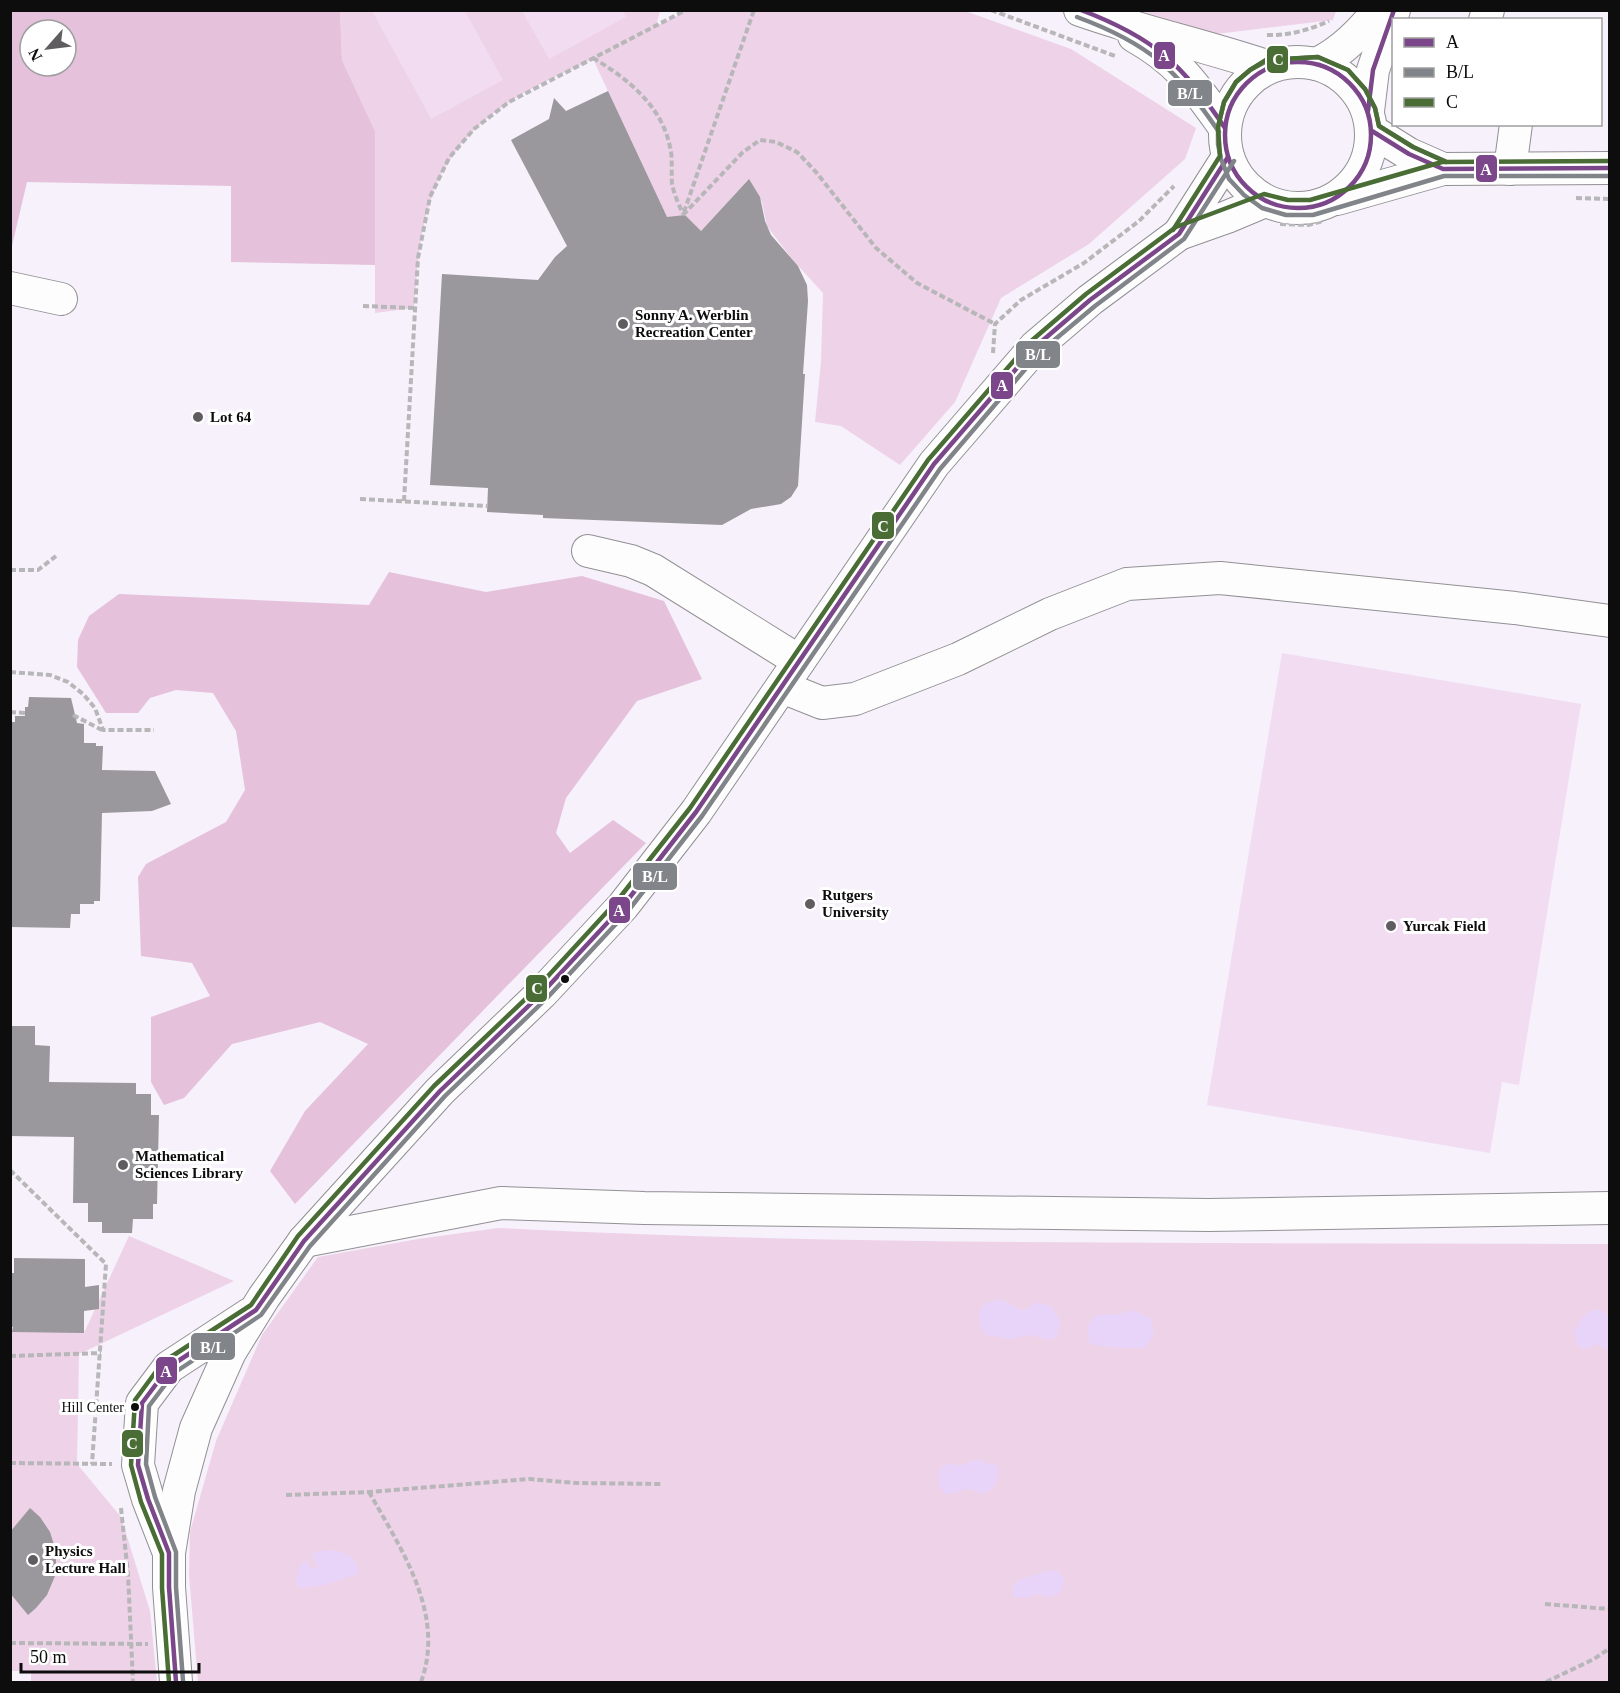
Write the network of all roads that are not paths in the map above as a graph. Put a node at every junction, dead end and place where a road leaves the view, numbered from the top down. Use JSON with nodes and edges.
{"nodes":[{"id":1,"x":1379,"y":10,"type":"edge"},
{"id":2,"x":1394,"y":10,"type":"edge"},
{"id":3,"x":1092,"y":15,"type":"edge"},
{"id":4,"x":1317,"y":64,"type":"junction"},
{"id":5,"x":1269,"y":67,"type":"junction"},
{"id":6,"x":1370,"y":121,"type":"junction"},
{"id":7,"x":1516,"y":126,"type":"edge"},
{"id":8,"x":1226,"y":142,"type":"junction"},
{"id":9,"x":1610,"y":168,"type":"edge"},
{"id":10,"x":1443,"y":169,"type":"junction"},
{"id":11,"x":1510,"y":169,"type":"junction"},
{"id":12,"x":1331,"y":210,"type":"junction"},
{"id":13,"x":1272,"y":212,"type":"junction"},
{"id":14,"x":1179,"y":234,"type":"junction"},
{"id":15,"x":10,"y":288,"type":"edge"},
{"id":16,"x":61,"y":299,"type":"dead end"},
{"id":17,"x":588,"y":552,"type":"dead end"},
{"id":18,"x":1610,"y":621,"type":"edge"},
{"id":19,"x":799,"y":661,"type":"junction"},
{"id":20,"x":782,"y":687,"type":"junction"},
{"id":21,"x":1610,"y":1208,"type":"edge"},
{"id":22,"x":304,"y":1241,"type":"junction"},
{"id":23,"x":256,"y":1310,"type":"junction"},
{"id":24,"x":169,"y":1553,"type":"junction"},
{"id":25,"x":176,"y":1683,"type":"edge"}],
"edges":[{"from":1,"to":4,"type":"street"},
{"from":2,"to":6,"type":"street"},
{"from":3,"to":5,"type":"street"},
{"from":3,"to":8,"type":"street"},
{"from":4,"to":5,"type":"street"},
{"from":4,"to":6,"type":"street"},
{"from":5,"to":8,"type":"street"},
{"from":6,"to":10,"type":"street"},
{"from":6,"to":12,"type":"street"},
{"from":7,"to":11,"type":"street"},
{"from":8,"to":13,"type":"street"},
{"from":8,"to":14,"type":"street"},
{"from":9,"to":11,"type":"street"},
{"from":10,"to":11,"type":"street"},
{"from":10,"to":12,"type":"street"},
{"from":12,"to":13,"type":"street"},
{"from":13,"to":14,"type":"street"},
{"from":14,"to":19,"type":"street"},
{"from":15,"to":16,"type":"street"},
{"from":17,"to":19,"type":"street"},
{"from":18,"to":20,"type":"street"},
{"from":19,"to":20,"type":"street"},
{"from":20,"to":22,"type":"street"},
{"from":21,"to":22,"type":"street"},
{"from":22,"to":23,"type":"street"},
{"from":23,"to":24,"type":"street"},
{"from":23,"to":24,"type":"street"},
{"from":24,"to":25,"type":"street"}]}
